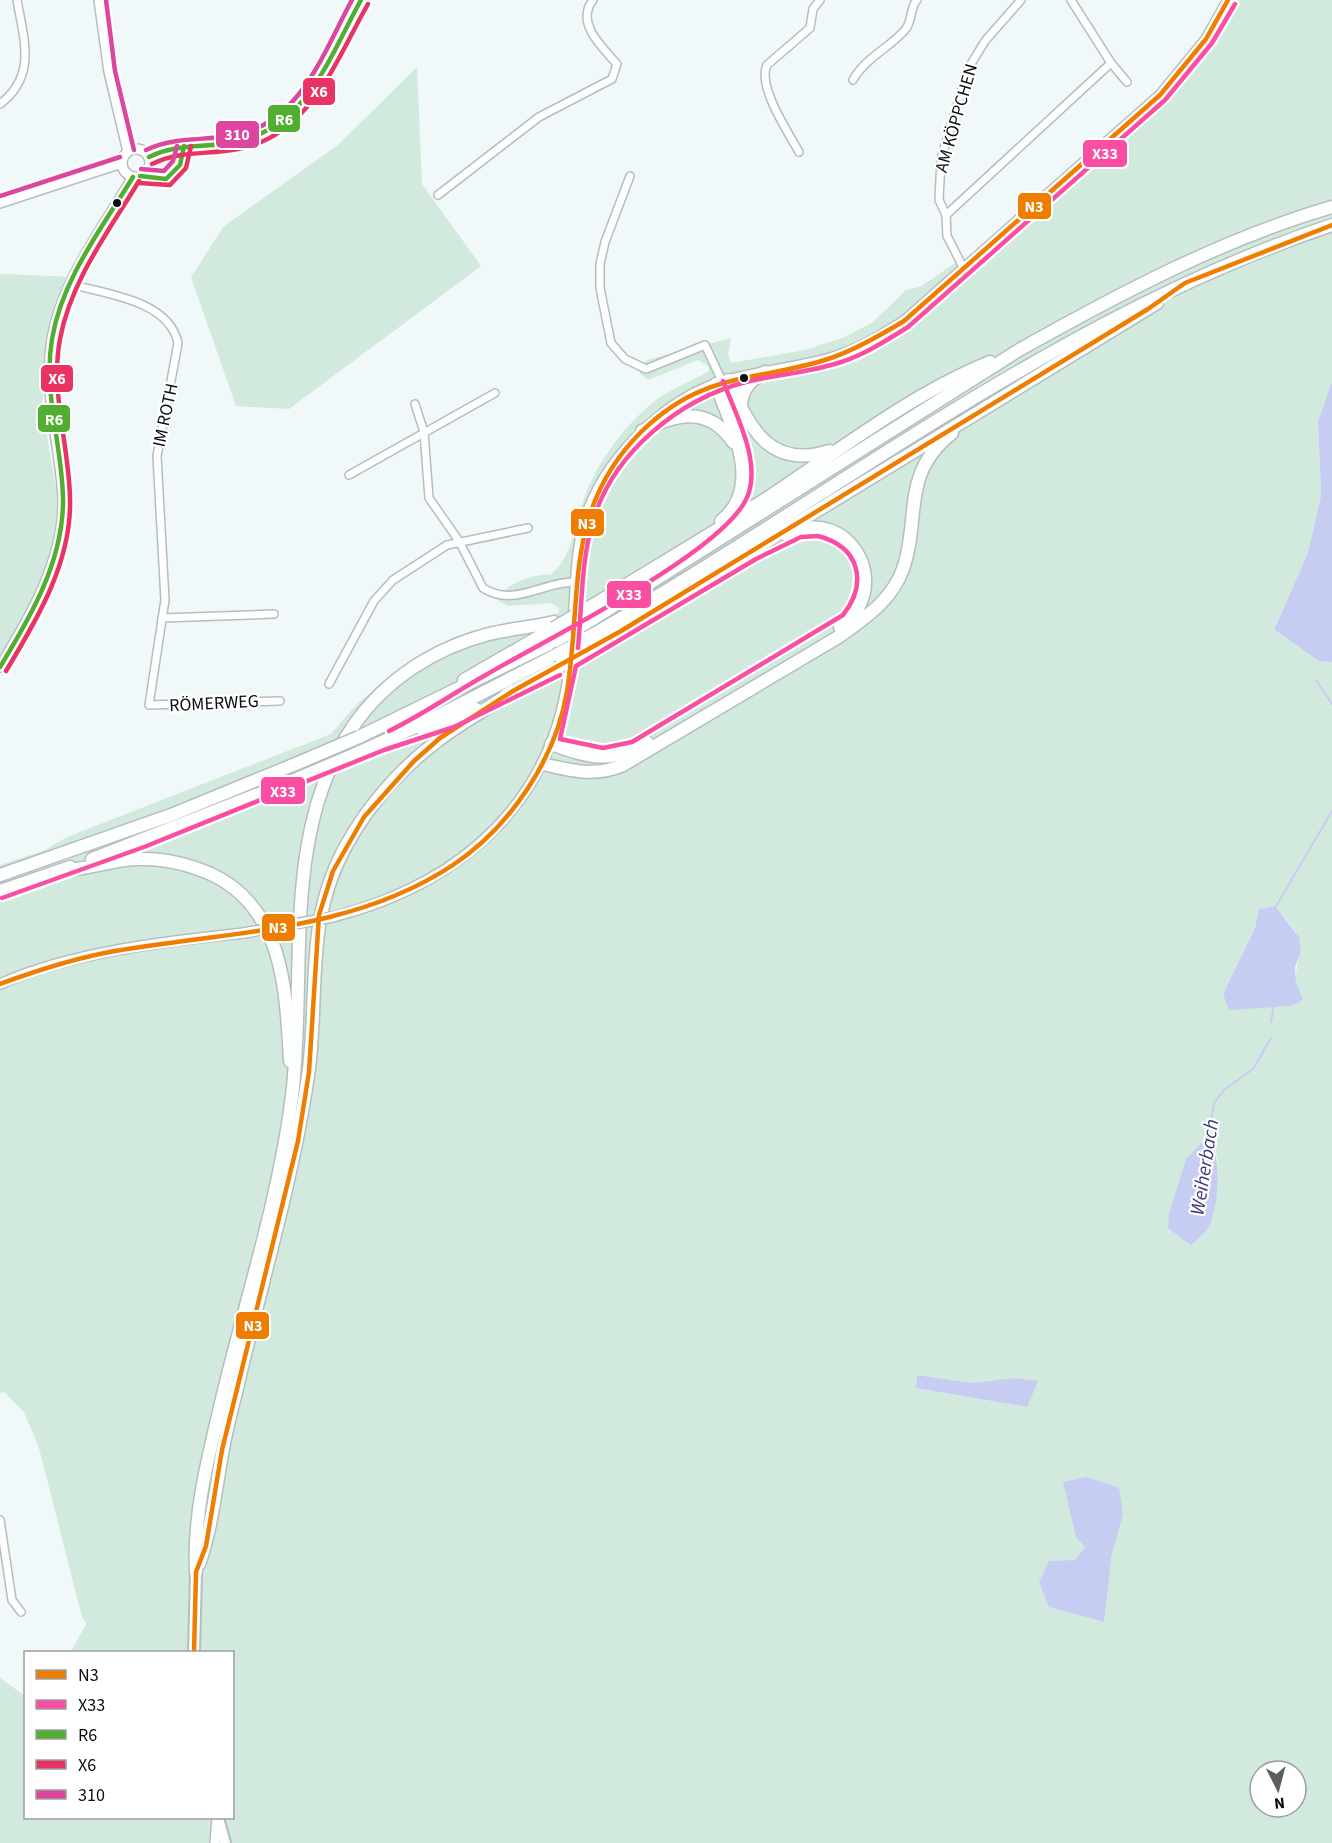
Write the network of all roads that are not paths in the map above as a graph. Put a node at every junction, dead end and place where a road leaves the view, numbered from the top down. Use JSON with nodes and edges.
{"nodes":[{"id":1,"x":17,"y":0,"type":"edge"},
{"id":2,"x":99,"y":0,"type":"edge"},
{"id":3,"x":361,"y":0,"type":"edge"},
{"id":4,"x":593,"y":0,"type":"edge"},
{"id":5,"x":820,"y":0,"type":"edge"},
{"id":6,"x":917,"y":0,"type":"edge"},
{"id":7,"x":1021,"y":0,"type":"edge"},
{"id":8,"x":1071,"y":0,"type":"edge"},
{"id":9,"x":1228,"y":0,"type":"edge"},
{"id":10,"x":1111,"y":63,"type":"junction"},
{"id":11,"x":853,"y":80,"type":"dead end"},
{"id":12,"x":1127,"y":82,"type":"dead end"},
{"id":13,"x":0,"y":104,"type":"edge"},
{"id":14,"x":127,"y":152,"type":"junction"},
{"id":15,"x":799,"y":152,"type":"dead end"},
{"id":16,"x":148,"y":157,"type":"junction"},
{"id":17,"x":122,"y":164,"type":"junction"},
{"id":18,"x":630,"y":176,"type":"dead end"},
{"id":19,"x":133,"y":177,"type":"junction"},
{"id":20,"x":438,"y":195,"type":"dead end"},
{"id":21,"x":0,"y":204,"type":"edge"},
{"id":22,"x":1332,"y":207,"type":"edge"},
{"id":23,"x":946,"y":215,"type":"junction"},
{"id":24,"x":1332,"y":225,"type":"edge"},
{"id":25,"x":963,"y":267,"type":"junction"},
{"id":26,"x":1185,"y":283,"type":"junction"},
{"id":27,"x":70,"y":284,"type":"junction"},
{"id":28,"x":1019,"y":350,"type":"junction"},
{"id":29,"x":765,"y":372,"type":"junction"},
{"id":30,"x":722,"y":382,"type":"junction"},
{"id":31,"x":495,"y":393,"type":"dead end"},
{"id":32,"x":415,"y":404,"type":"dead end"},
{"id":33,"x":741,"y":408,"type":"junction"},
{"id":34,"x":981,"y":409,"type":"junction"},
{"id":35,"x":642,"y":431,"type":"junction"},
{"id":36,"x":424,"y":432,"type":"junction"},
{"id":37,"x":843,"y":447,"type":"junction"},
{"id":38,"x":739,"y":452,"type":"junction"},
{"id":39,"x":349,"y":475,"type":"dead end"},
{"id":40,"x":528,"y":528,"type":"dead end"},
{"id":41,"x":459,"y":541,"type":"junction"},
{"id":42,"x":688,"y":546,"type":"junction"},
{"id":43,"x":756,"y":549,"type":"junction"},
{"id":44,"x":576,"y":582,"type":"junction"},
{"id":45,"x":274,"y":614,"type":"dead end"},
{"id":46,"x":162,"y":618,"type":"junction"},
{"id":47,"x":554,"y":630,"type":"junction"},
{"id":48,"x":556,"y":661,"type":"junction"},
{"id":49,"x":0,"y":667,"type":"edge"},
{"id":50,"x":329,"y":684,"type":"dead end"},
{"id":51,"x":513,"y":691,"type":"junction"},
{"id":52,"x":280,"y":701,"type":"dead end"},
{"id":53,"x":149,"y":705,"type":"joint"},
{"id":54,"x":551,"y":744,"type":"junction"},
{"id":55,"x":376,"y":745,"type":"junction"},
{"id":56,"x":543,"y":764,"type":"junction"},
{"id":57,"x":63,"y":870,"type":"junction"},
{"id":58,"x":0,"y":875,"type":"edge"},
{"id":59,"x":0,"y":891,"type":"edge"},
{"id":60,"x":0,"y":984,"type":"edge"},
{"id":61,"x":291,"y":1098,"type":"junction"},
{"id":62,"x":0,"y":1520,"type":"edge"},
{"id":63,"x":196,"y":1572,"type":"junction"},
{"id":64,"x":21,"y":1611,"type":"dead end"},
{"id":65,"x":194,"y":1651,"type":"edge"},
{"id":66,"x":217,"y":1819,"type":"edge"},
{"id":67,"x":217,"y":1819,"type":"edge"},
{"id":68,"x":214,"y":1843,"type":"edge"},
{"id":69,"x":225,"y":1843,"type":"edge"}],
"edges":[{"from":1,"to":13,"type":"street"},
{"from":2,"to":14,"type":"street"},
{"from":3,"to":16,"type":"street"},
{"from":4,"to":20,"type":"street"},
{"from":5,"to":15,"type":"street"},
{"from":6,"to":11,"type":"street"},
{"from":7,"to":23,"type":"street","name":"AM KÖPPCHEN"},
{"from":8,"to":10,"type":"street"},
{"from":9,"to":25,"type":"street"},
{"from":10,"to":12,"type":"street"},
{"from":10,"to":23,"type":"street","name":"AM KÖPPCHEN"},
{"from":14,"to":16,"type":"street"},
{"from":14,"to":17,"type":"street"},
{"from":16,"to":19,"type":"street"},
{"from":17,"to":19,"type":"street"},
{"from":17,"to":21,"type":"street"},
{"from":18,"to":30,"type":"street"},
{"from":19,"to":27,"type":"street"},
{"from":22,"to":28,"type":"highway"},
{"from":23,"to":25,"type":"street","name":"AM KÖPPCHEN"},
{"from":24,"to":26,"type":"highway"},
{"from":25,"to":29,"type":"street"},
{"from":26,"to":34,"type":"highway"},
{"from":26,"to":48,"type":"highway","bridge":true},
{"from":27,"to":46,"type":"street","name":"IM ROTH"},
{"from":27,"to":49,"type":"street"},
{"from":28,"to":37,"type":"highway"},
{"from":28,"to":47,"type":"highway","bridge":true},
{"from":29,"to":30,"type":"street"},
{"from":29,"to":33,"type":"highway"},
{"from":30,"to":33,"type":"highway"},
{"from":30,"to":35,"type":"street"},
{"from":30,"to":38,"type":"highway"},
{"from":31,"to":36,"type":"street"},
{"from":32,"to":36,"type":"street"},
{"from":33,"to":37,"type":"highway"},
{"from":34,"to":43,"type":"highway"},
{"from":34,"to":56,"type":"highway"},
{"from":35,"to":38,"type":"highway"},
{"from":35,"to":44,"type":"street"},
{"from":36,"to":39,"type":"street"},
{"from":36,"to":41,"type":"street"},
{"from":37,"to":42,"type":"highway"},
{"from":38,"to":42,"type":"highway"},
{"from":40,"to":41,"type":"street"},
{"from":41,"to":44,"type":"street"},
{"from":41,"to":50,"type":"street"},
{"from":42,"to":47,"type":"highway","bridge":true},
{"from":43,"to":48,"type":"highway","bridge":true},
{"from":43,"to":54,"type":"highway"},
{"from":44,"to":54,"type":"street"},
{"from":45,"to":46,"type":"street"},
{"from":46,"to":53,"type":"street","name":"IM ROTH"},
{"from":47,"to":58,"type":"highway","bridge":true},
{"from":47,"to":61,"type":"highway"},
{"from":48,"to":51,"type":"highway"},
{"from":48,"to":55,"type":"highway"},
{"from":51,"to":55,"type":"highway"},
{"from":51,"to":63,"type":"highway"},
{"from":52,"to":53,"type":"street","name":"RÖMERWEG"},
{"from":54,"to":56,"type":"street"},
{"from":55,"to":57,"type":"highway","bridge":true},
{"from":56,"to":60,"type":"street","bridge":true},
{"from":57,"to":59,"type":"highway"},
{"from":57,"to":61,"type":"highway"},
{"from":61,"to":63,"type":"highway"},
{"from":62,"to":64,"type":"street"},
{"from":63,"to":65,"type":"main road"},
{"from":66,"to":68,"type":"street"},
{"from":67,"to":69,"type":"main road"}]}
